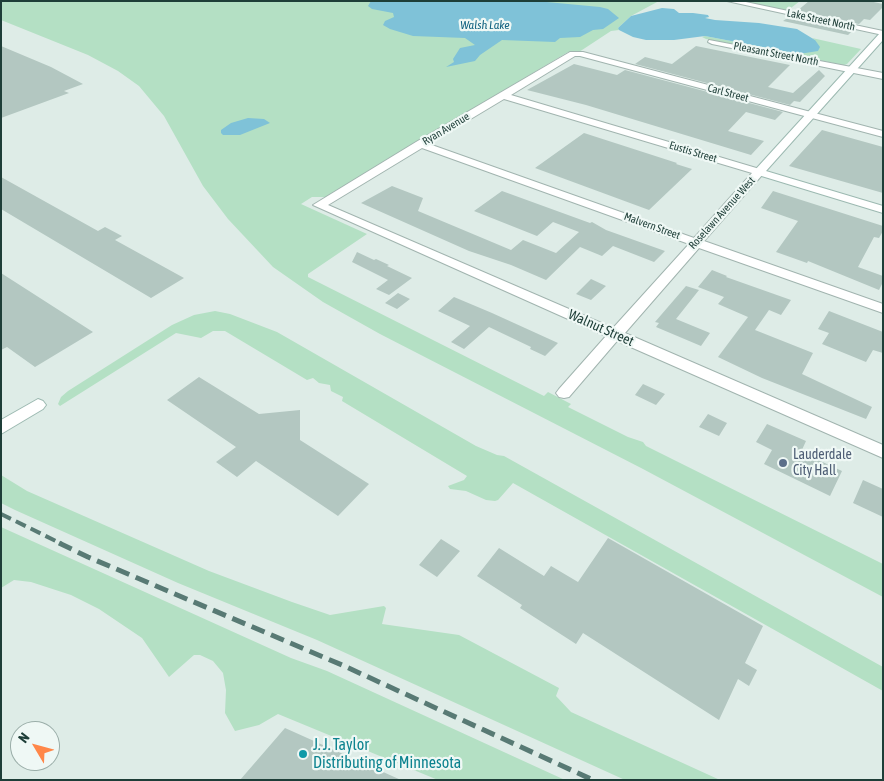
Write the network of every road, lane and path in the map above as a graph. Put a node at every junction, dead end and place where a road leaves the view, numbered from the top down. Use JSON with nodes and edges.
{"nodes":[{"id":1,"x":730,"y":1,"type":"edge"},
{"id":2,"x":883,"y":34,"type":"edge"},
{"id":3,"x":712,"y":42,"type":"dead end"},
{"id":4,"x":573,"y":54,"type":"joint"},
{"id":5,"x":852,"y":69,"type":"junction"},
{"id":6,"x":883,"y":76,"type":"edge"},
{"id":7,"x":502,"y":95,"type":"junction"},
{"id":8,"x":811,"y":115,"type":"junction"},
{"id":9,"x":883,"y":134,"type":"edge"},
{"id":10,"x":420,"y":144,"type":"junction"},
{"id":11,"x":759,"y":172,"type":"junction"},
{"id":12,"x":319,"y":205,"type":"joint"},
{"id":13,"x":883,"y":210,"type":"edge"},
{"id":14,"x":696,"y":242,"type":"junction"},
{"id":15,"x":883,"y":309,"type":"edge"},
{"id":16,"x":615,"y":334,"type":"junction"},
{"id":17,"x":564,"y":393,"type":"dead end"},
{"id":18,"x":31,"y":409,"type":"dead end"},
{"id":19,"x":1,"y":428,"type":"edge"},
{"id":20,"x":883,"y":452,"type":"edge"}],
"edges":[{"from":1,"to":2,"type":"street","name":"Lake Street North"},
{"from":2,"to":5,"type":"street","name":"Roselawn Avenue West"},
{"from":3,"to":5,"type":"street","name":"Pleasant Street North"},
{"from":4,"to":7,"type":"street","name":"Ryan Avenue"},
{"from":4,"to":8,"type":"street","name":"Carl Street"},
{"from":5,"to":6,"type":"street","name":"Pleasant Street North"},
{"from":5,"to":8,"type":"street","name":"Roselawn Avenue West"},
{"from":7,"to":10,"type":"street","name":"Ryan Avenue"},
{"from":7,"to":11,"type":"street","name":"Eustis Street"},
{"from":8,"to":9,"type":"street","name":"Carl Street"},
{"from":8,"to":11,"type":"street","name":"Roselawn Avenue West"},
{"from":10,"to":12,"type":"street","name":"Ryan Avenue"},
{"from":10,"to":14,"type":"street","name":"Malvern Street"},
{"from":11,"to":13,"type":"street","name":"Eustis Street"},
{"from":11,"to":14,"type":"street","name":"Roselawn Avenue West"},
{"from":12,"to":16,"type":"street","name":"Walnut Street"},
{"from":14,"to":15,"type":"street","name":"Malvern Street"},
{"from":14,"to":16,"type":"street","name":"Roselawn Avenue West"},
{"from":16,"to":17,"type":"street","name":"Roselawn Avenue West"},
{"from":16,"to":20,"type":"street","name":"Walnut Street"},
{"from":18,"to":19,"type":"street"}]}
